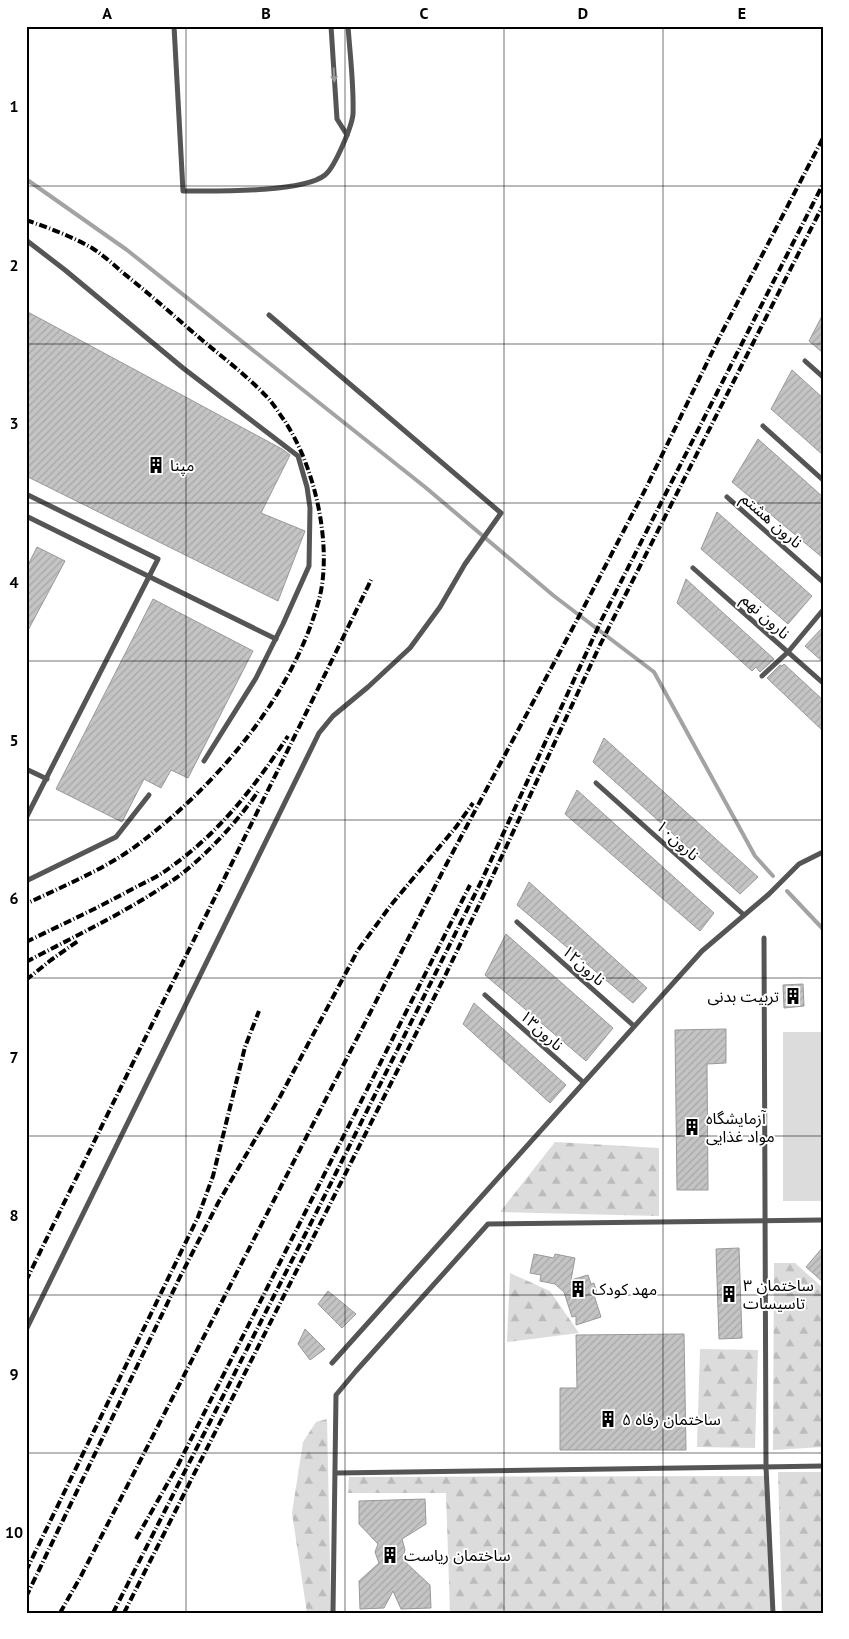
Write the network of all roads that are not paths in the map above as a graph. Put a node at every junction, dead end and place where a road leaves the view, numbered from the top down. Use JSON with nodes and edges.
{"nodes":[{"id":1,"x":174,"y":26,"type":"edge"},
{"id":2,"x":331,"y":26,"type":"edge"},
{"id":3,"x":348,"y":26,"type":"edge"},
{"id":4,"x":348,"y":134,"type":"junction"},
{"id":5,"x":26,"y":240,"type":"edge"},
{"id":6,"x":269,"y":315,"type":"dead end"},
{"id":7,"x":805,"y":360,"type":"dead end"},
{"id":8,"x":823,"y":377,"type":"edge"},
{"id":9,"x":763,"y":426,"type":"dead end"},
{"id":10,"x":823,"y":480,"type":"edge"},
{"id":11,"x":26,"y":494,"type":"edge"},
{"id":12,"x":727,"y":497,"type":"dead end"},
{"id":13,"x":26,"y":516,"type":"edge"},
{"id":14,"x":693,"y":568,"type":"dead end"},
{"id":15,"x":150,"y":576,"type":"junction"},
{"id":16,"x":823,"y":582,"type":"edge"},
{"id":17,"x":823,"y":610,"type":"edge"},
{"id":18,"x":276,"y":639,"type":"junction"},
{"id":19,"x":788,"y":652,"type":"junction"},
{"id":20,"x":762,"y":676,"type":"dead end"},
{"id":21,"x":823,"y":683,"type":"edge"},
{"id":22,"x":204,"y":761,"type":"dead end"},
{"id":23,"x":26,"y":769,"type":"edge"},
{"id":24,"x":46,"y":779,"type":"junction"},
{"id":25,"x":596,"y":783,"type":"dead end"},
{"id":26,"x":149,"y":796,"type":"dead end"},
{"id":27,"x":26,"y":818,"type":"edge"},
{"id":28,"x":823,"y":852,"type":"edge"},
{"id":29,"x":26,"y":880,"type":"edge"},
{"id":30,"x":744,"y":915,"type":"junction"},
{"id":31,"x":517,"y":922,"type":"dead end"},
{"id":32,"x":764,"y":938,"type":"dead end"},
{"id":33,"x":486,"y":995,"type":"dead end"},
{"id":34,"x":634,"y":1026,"type":"junction"},
{"id":35,"x":583,"y":1082,"type":"junction"},
{"id":36,"x":823,"y":1220,"type":"edge"},
{"id":37,"x":765,"y":1221,"type":"junction"},
{"id":38,"x":26,"y":1330,"type":"edge"},
{"id":39,"x":332,"y":1363,"type":"dead end"},
{"id":40,"x":823,"y":1466,"type":"edge"},
{"id":41,"x":766,"y":1467,"type":"junction"},
{"id":42,"x":336,"y":1473,"type":"junction"},
{"id":43,"x":333,"y":1613,"type":"edge"},
{"id":44,"x":773,"y":1613,"type":"edge"}],
"edges":[{"from":1,"to":4,"type":"lane"},
{"from":2,"to":4,"type":"lane","one_way":true},
{"from":3,"to":4,"type":"lane"},
{"from":5,"to":18,"type":"lane"},
{"from":6,"to":38,"type":"lane"},
{"from":7,"to":8,"type":"lane"},
{"from":9,"to":10,"type":"lane"},
{"from":11,"to":15,"type":"lane"},
{"from":12,"to":16,"type":"lane","name":"نارون هشتم"},
{"from":13,"to":15,"type":"lane"},
{"from":14,"to":19,"type":"lane","name":"نارون نهم"},
{"from":15,"to":18,"type":"lane"},
{"from":15,"to":24,"type":"lane"},
{"from":17,"to":19,"type":"lane"},
{"from":18,"to":22,"type":"lane"},
{"from":19,"to":20,"type":"lane"},
{"from":19,"to":21,"type":"lane","name":"نارون نهم"},
{"from":23,"to":24,"type":"lane"},
{"from":24,"to":27,"type":"lane"},
{"from":25,"to":30,"type":"lane","name":"نارون۱۰"},
{"from":26,"to":29,"type":"lane"},
{"from":28,"to":30,"type":"lane"},
{"from":30,"to":34,"type":"lane"},
{"from":31,"to":34,"type":"lane","name":"نارون۱۲"},
{"from":32,"to":37,"type":"lane"},
{"from":33,"to":35,"type":"lane","name":"نارون۱۳"},
{"from":34,"to":35,"type":"lane"},
{"from":35,"to":39,"type":"lane"},
{"from":36,"to":37,"type":"lane"},
{"from":37,"to":41,"type":"lane"},
{"from":37,"to":42,"type":"lane"},
{"from":40,"to":41,"type":"lane"},
{"from":41,"to":42,"type":"lane"},
{"from":41,"to":44,"type":"lane"},
{"from":42,"to":43,"type":"lane"}]}
